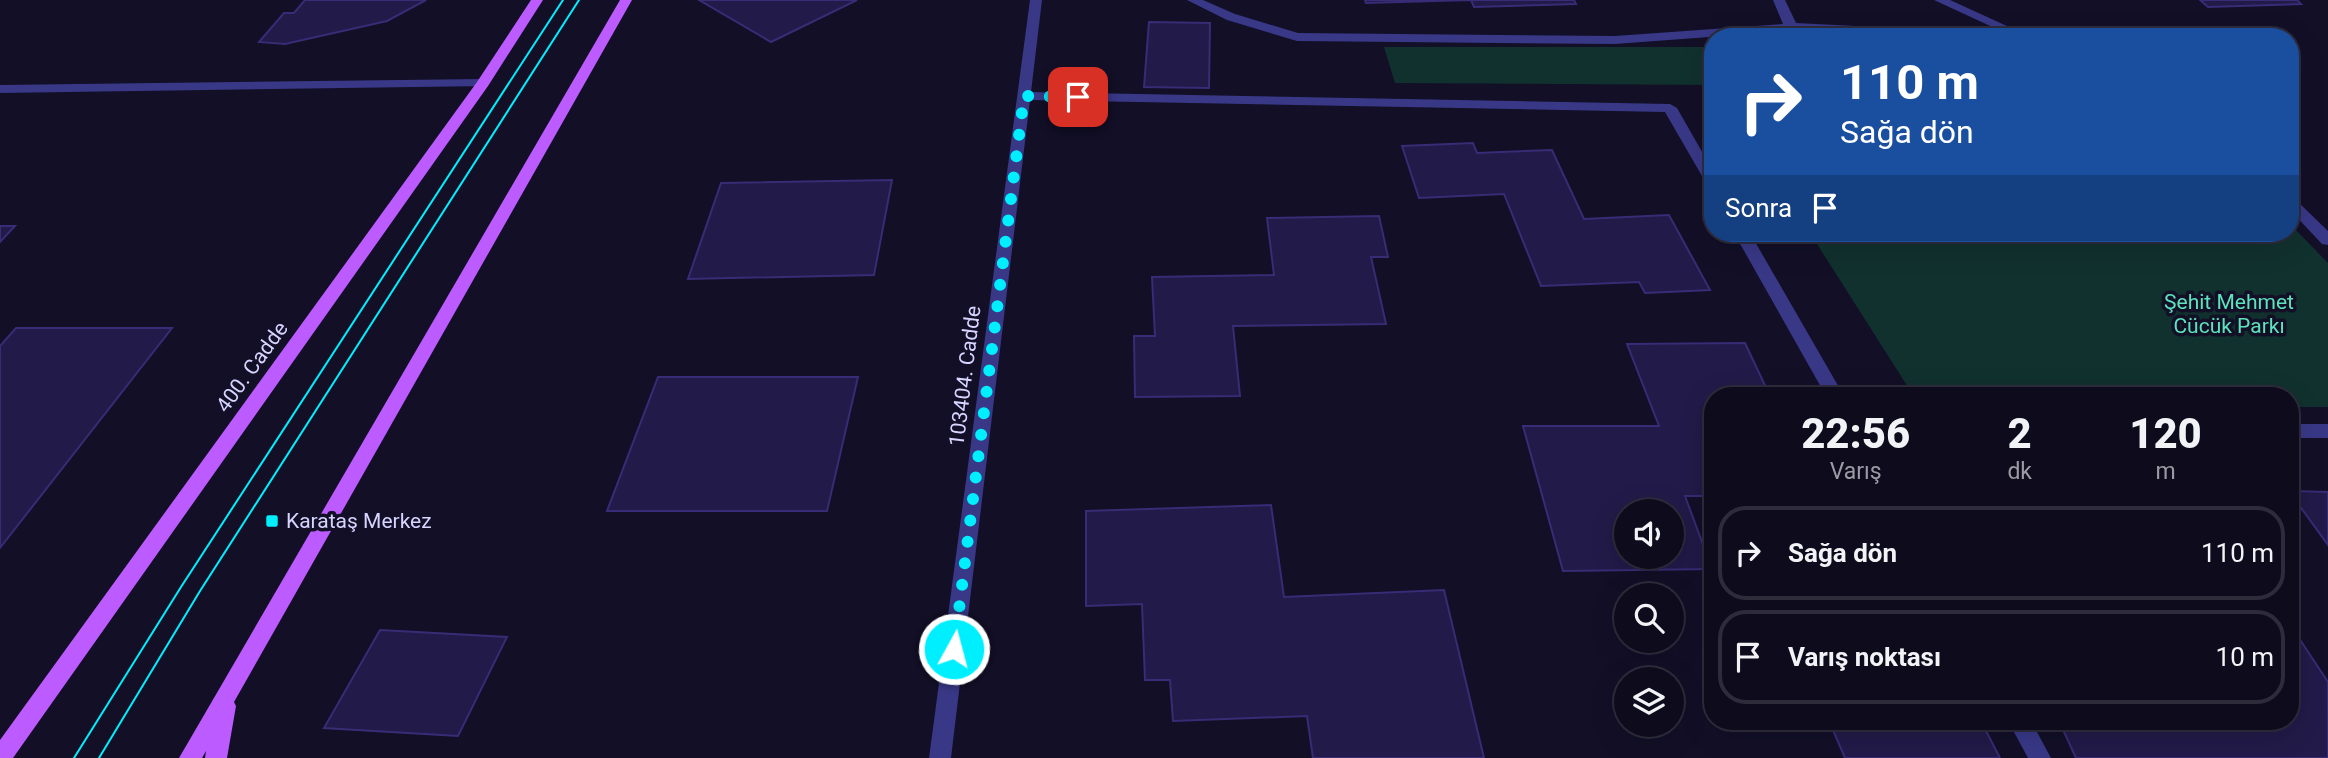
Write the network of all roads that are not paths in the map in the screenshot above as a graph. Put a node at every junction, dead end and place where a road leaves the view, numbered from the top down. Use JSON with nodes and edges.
{"nodes":[{"id":1,"x":537,"y":0,"type":"edge"},
{"id":2,"x":626,"y":0,"type":"edge"},
{"id":3,"x":1037,"y":0,"type":"edge"},
{"id":4,"x":1193,"y":0,"type":"edge"},
{"id":5,"x":1779,"y":0,"type":"edge"},
{"id":6,"x":1940,"y":0,"type":"edge"},
{"id":7,"x":1791,"y":27,"type":"junction"},
{"id":8,"x":1777,"y":28,"type":"edge"},
{"id":9,"x":1812,"y":28,"type":"edge"},
{"id":10,"x":2004,"y":28,"type":"edge"},
{"id":11,"x":1704,"y":33,"type":"edge"},
{"id":12,"x":482,"y":83,"type":"junction"},
{"id":13,"x":0,"y":89,"type":"edge"},
{"id":14,"x":1024,"y":96,"type":"junction"},
{"id":15,"x":1704,"y":167,"type":"edge"},
{"id":16,"x":2299,"y":211,"type":"edge"},
{"id":17,"x":2328,"y":240,"type":"edge"},
{"id":18,"x":1747,"y":242,"type":"edge"},
{"id":19,"x":1830,"y":387,"type":"edge"},
{"id":20,"x":2299,"y":431,"type":"edge"},
{"id":21,"x":2328,"y":431,"type":"edge"},
{"id":22,"x":228,"y":692,"type":"junction"},
{"id":23,"x":2024,"y":730,"type":"edge"},
{"id":24,"x":0,"y":758,"type":"edge"},
{"id":25,"x":190,"y":758,"type":"edge"},
{"id":26,"x":216,"y":758,"type":"edge"},
{"id":27,"x":940,"y":758,"type":"edge"},
{"id":28,"x":2039,"y":758,"type":"edge"}],
"edges":[{"from":1,"to":12,"type":"main road","name":"400. Cadde"},
{"from":2,"to":22,"type":"main road"},
{"from":3,"to":14,"type":"street","name":"103404. Cadde"},
{"from":4,"to":11,"type":"street"},
{"from":5,"to":7,"type":"street"},
{"from":6,"to":10,"type":"street"},
{"from":7,"to":8,"type":"street"},
{"from":7,"to":9,"type":"street"},
{"from":12,"to":13,"type":"street"},
{"from":12,"to":24,"type":"main road","name":"400. Cadde"},
{"from":14,"to":15,"type":"street"},
{"from":14,"to":27,"type":"street","name":"103404. Cadde"},
{"from":16,"to":17,"type":"street"},
{"from":18,"to":19,"type":"street"},
{"from":20,"to":21,"type":"street"},
{"from":22,"to":25,"type":"main road"},
{"from":22,"to":26,"type":"main road"},
{"from":23,"to":28,"type":"street"}]}
